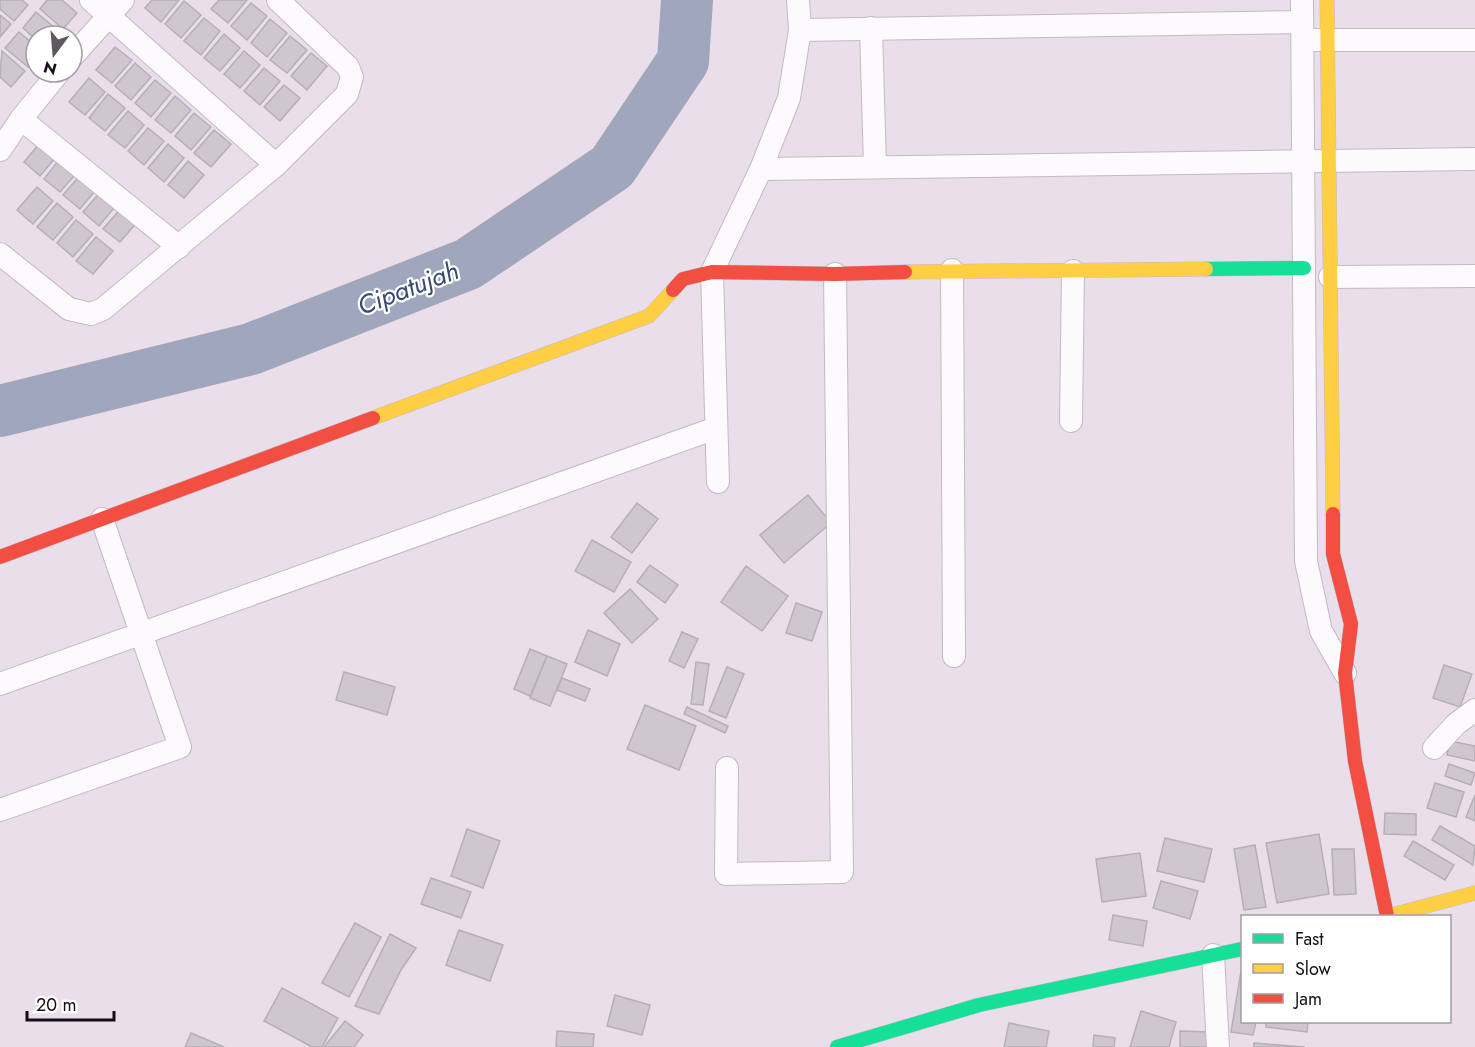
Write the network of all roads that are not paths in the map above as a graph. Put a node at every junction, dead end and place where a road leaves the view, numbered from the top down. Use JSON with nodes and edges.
{"nodes":[{"id":1,"x":91,"y":0,"type":"edge"},
{"id":2,"x":278,"y":0,"type":"edge"},
{"id":3,"x":798,"y":0,"type":"edge"},
{"id":4,"x":1327,"y":0,"type":"edge"},
{"id":5,"x":116,"y":8,"type":"edge"},
{"id":6,"x":1302,"y":21,"type":"edge"},
{"id":7,"x":871,"y":28,"type":"junction"},
{"id":8,"x":800,"y":30,"type":"junction"},
{"id":9,"x":1328,"y":40,"type":"junction"},
{"id":10,"x":1475,"y":40,"type":"edge"},
{"id":11,"x":84,"y":44,"type":"edge"},
{"id":12,"x":49,"y":84,"type":"edge"},
{"id":13,"x":21,"y":119,"type":"junction"},
{"id":14,"x":0,"y":150,"type":"edge"},
{"id":15,"x":1475,"y":159,"type":"edge"},
{"id":16,"x":1304,"y":161,"type":"junction"},
{"id":17,"x":1329,"y":161,"type":"junction"},
{"id":18,"x":276,"y":165,"type":"junction"},
{"id":19,"x":874,"y":167,"type":"junction"},
{"id":20,"x":761,"y":169,"type":"junction"},
{"id":21,"x":179,"y":248,"type":"junction"},
{"id":22,"x":0,"y":254,"type":"edge"},
{"id":23,"x":1304,"y":268,"type":"junction"},
{"id":24,"x":952,"y":270,"type":"junction"},
{"id":25,"x":1073,"y":271,"type":"junction"},
{"id":26,"x":712,"y":272,"type":"junction"},
{"id":27,"x":835,"y":274,"type":"junction"},
{"id":28,"x":1475,"y":276,"type":"edge"},
{"id":29,"x":1330,"y":277,"type":"junction"},
{"id":30,"x":1071,"y":421,"type":"dead end"},
{"id":31,"x":716,"y":428,"type":"junction"},
{"id":32,"x":718,"y":482,"type":"dead end"},
{"id":33,"x":102,"y":519,"type":"junction"},
{"id":34,"x":0,"y":557,"type":"edge"},
{"id":35,"x":141,"y":634,"type":"junction"},
{"id":36,"x":954,"y":656,"type":"dead end"},
{"id":37,"x":1345,"y":673,"type":"junction"},
{"id":38,"x":0,"y":684,"type":"edge"},
{"id":39,"x":1475,"y":710,"type":"edge"},
{"id":40,"x":1434,"y":748,"type":"dead end"},
{"id":41,"x":727,"y":768,"type":"dead end"},
{"id":42,"x":0,"y":810,"type":"edge"},
{"id":43,"x":1475,"y":893,"type":"edge"},
{"id":44,"x":1388,"y":915,"type":"edge"},
{"id":45,"x":1392,"y":915,"type":"edge"},
{"id":46,"x":1241,"y":948,"type":"edge"},
{"id":47,"x":1213,"y":955,"type":"junction"},
{"id":48,"x":837,"y":1047,"type":"edge"},
{"id":49,"x":1218,"y":1047,"type":"edge"}],
"edges":[{"from":1,"to":5,"type":"street"},
{"from":2,"to":18,"type":"street"},
{"from":3,"to":8,"type":"street"},
{"from":4,"to":9,"type":"street"},
{"from":5,"to":11,"type":"street"},
{"from":5,"to":18,"type":"street"},
{"from":6,"to":7,"type":"street"},
{"from":6,"to":9,"type":"street"},
{"from":6,"to":16,"type":"street"},
{"from":7,"to":8,"type":"street"},
{"from":7,"to":19,"type":"street"},
{"from":8,"to":20,"type":"street"},
{"from":9,"to":10,"type":"street"},
{"from":9,"to":17,"type":"street"},
{"from":12,"to":13,"type":"street"},
{"from":13,"to":14,"type":"street"},
{"from":13,"to":21,"type":"street"},
{"from":15,"to":17,"type":"street"},
{"from":16,"to":17,"type":"street"},
{"from":16,"to":19,"type":"street"},
{"from":16,"to":23,"type":"street"},
{"from":17,"to":29,"type":"street"},
{"from":18,"to":21,"type":"street"},
{"from":19,"to":20,"type":"street"},
{"from":20,"to":26,"type":"street"},
{"from":21,"to":22,"type":"street"},
{"from":23,"to":25,"type":"street"},
{"from":23,"to":37,"type":"street"},
{"from":24,"to":25,"type":"street"},
{"from":24,"to":27,"type":"street"},
{"from":24,"to":36,"type":"street"},
{"from":25,"to":30,"type":"street"},
{"from":26,"to":27,"type":"street"},
{"from":26,"to":31,"type":"street"},
{"from":26,"to":33,"type":"street"},
{"from":27,"to":41,"type":"street"},
{"from":28,"to":29,"type":"street"},
{"from":29,"to":37,"type":"street"},
{"from":31,"to":32,"type":"street"},
{"from":31,"to":35,"type":"street"},
{"from":33,"to":34,"type":"street"},
{"from":33,"to":35,"type":"street"},
{"from":35,"to":38,"type":"street"},
{"from":35,"to":42,"type":"street"},
{"from":37,"to":44,"type":"street"},
{"from":39,"to":40,"type":"street"},
{"from":43,"to":45,"type":"street"},
{"from":46,"to":47,"type":"street"},
{"from":47,"to":48,"type":"street"},
{"from":47,"to":49,"type":"street"}]}
